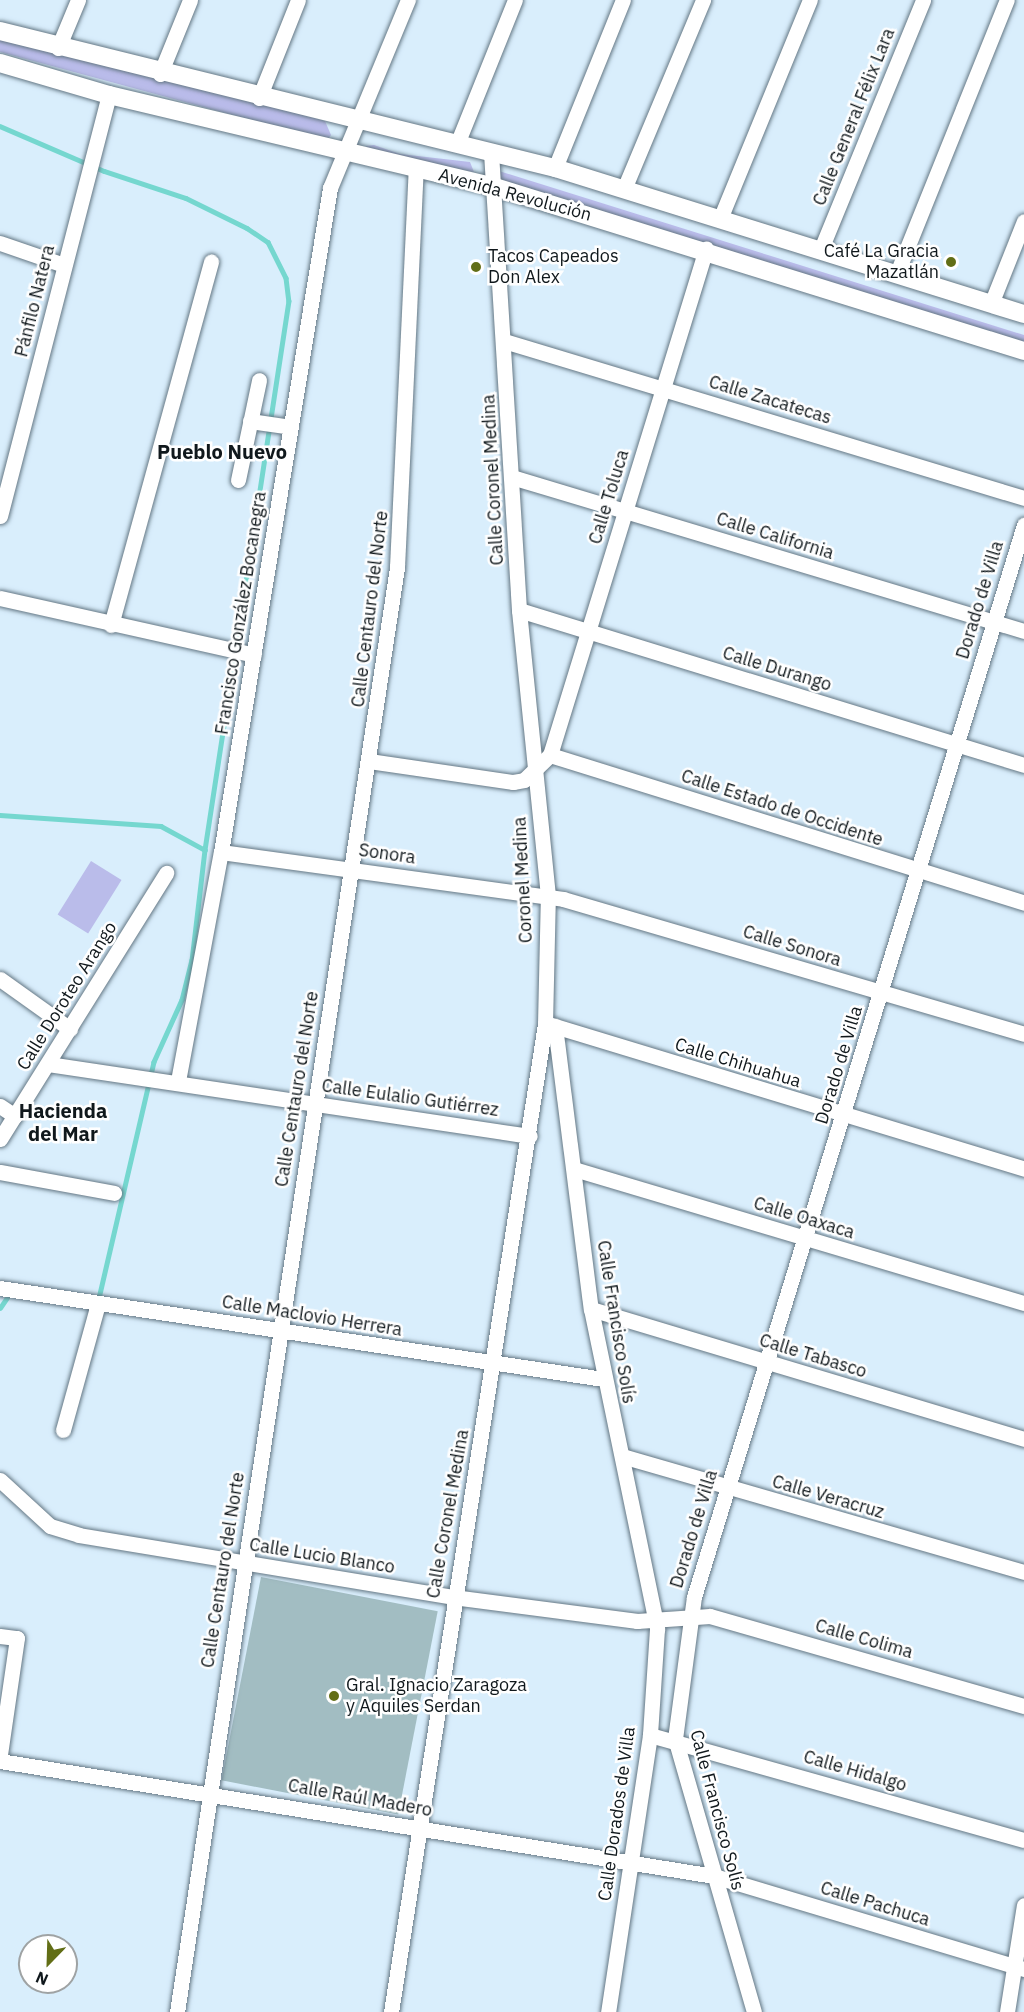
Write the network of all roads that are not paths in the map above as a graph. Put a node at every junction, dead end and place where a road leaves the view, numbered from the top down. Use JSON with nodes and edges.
{"nodes":[{"id":1,"x":78,"y":0,"type":"edge"},
{"id":2,"x":190,"y":0,"type":"edge"},
{"id":3,"x":298,"y":0,"type":"edge"},
{"id":4,"x":408,"y":0,"type":"edge"},
{"id":5,"x":515,"y":0,"type":"edge"},
{"id":6,"x":623,"y":0,"type":"edge"},
{"id":7,"x":703,"y":0,"type":"edge"},
{"id":8,"x":810,"y":0,"type":"edge"},
{"id":9,"x":924,"y":0,"type":"edge"},
{"id":10,"x":1007,"y":0,"type":"edge"},
{"id":11,"x":0,"y":31,"type":"edge"},
{"id":12,"x":58,"y":48,"type":"junction"},
{"id":13,"x":0,"y":63,"type":"edge"},
{"id":14,"x":160,"y":74,"type":"junction"},
{"id":15,"x":109,"y":95,"type":"junction"},
{"id":16,"x":259,"y":98,"type":"junction"},
{"id":17,"x":358,"y":122,"type":"junction"},
{"id":18,"x":457,"y":144,"type":"junction"},
{"id":19,"x":491,"y":152,"type":"junction"},
{"id":20,"x":343,"y":153,"type":"junction"},
{"id":21,"x":555,"y":168,"type":"junction"},
{"id":22,"x":416,"y":169,"type":"junction"},
{"id":23,"x":492,"y":186,"type":"junction"},
{"id":24,"x":624,"y":189,"type":"junction"},
{"id":25,"x":720,"y":219,"type":"junction"},
{"id":26,"x":1024,"y":221,"type":"edge"},
{"id":27,"x":0,"y":243,"type":"edge"},
{"id":28,"x":706,"y":249,"type":"junction"},
{"id":29,"x":821,"y":249,"type":"junction"},
{"id":30,"x":211,"y":262,"type":"dead end"},
{"id":31,"x":64,"y":265,"type":"junction"},
{"id":32,"x":897,"y":273,"type":"junction"},
{"id":33,"x":991,"y":304,"type":"junction"},
{"id":34,"x":1024,"y":314,"type":"edge"},
{"id":35,"x":504,"y":342,"type":"junction"},
{"id":36,"x":1024,"y":351,"type":"edge"},
{"id":37,"x":259,"y":380,"type":"dead end"},
{"id":38,"x":662,"y":387,"type":"junction"},
{"id":39,"x":250,"y":421,"type":"junction"},
{"id":40,"x":291,"y":427,"type":"junction"},
{"id":41,"x":515,"y":478,"type":"junction"},
{"id":42,"x":238,"y":480,"type":"dead end"},
{"id":43,"x":1024,"y":498,"type":"edge"},
{"id":44,"x":626,"y":511,"type":"junction"},
{"id":45,"x":0,"y":516,"type":"edge"},
{"id":46,"x":1024,"y":525,"type":"edge"},
{"id":47,"x":0,"y":597,"type":"edge"},
{"id":48,"x":519,"y":610,"type":"junction"},
{"id":49,"x":994,"y":622,"type":"junction"},
{"id":50,"x":111,"y":625,"type":"junction"},
{"id":51,"x":589,"y":631,"type":"junction"},
{"id":52,"x":1024,"y":631,"type":"edge"},
{"id":53,"x":240,"y":652,"type":"junction"},
{"id":54,"x":957,"y":745,"type":"junction"},
{"id":55,"x":550,"y":755,"type":"junction"},
{"id":56,"x":369,"y":761,"type":"junction"},
{"id":57,"x":1024,"y":765,"type":"edge"},
{"id":58,"x":536,"y":771,"type":"junction"},
{"id":59,"x":221,"y":852,"type":"junction"},
{"id":60,"x":350,"y":868,"type":"junction"},
{"id":61,"x":919,"y":872,"type":"junction"},
{"id":62,"x":166,"y":873,"type":"dead end"},
{"id":63,"x":548,"y":896,"type":"junction"},
{"id":64,"x":1024,"y":903,"type":"edge"},
{"id":65,"x":0,"y":979,"type":"edge"},
{"id":66,"x":882,"y":993,"type":"junction"},
{"id":67,"x":550,"y":1025,"type":"junction"},
{"id":68,"x":70,"y":1029,"type":"junction"},
{"id":69,"x":1024,"y":1034,"type":"edge"},
{"id":70,"x":48,"y":1064,"type":"junction"},
{"id":71,"x":173,"y":1080,"type":"junction"},
{"id":72,"x":315,"y":1104,"type":"junction"},
{"id":73,"x":0,"y":1106,"type":"edge"},
{"id":74,"x":15,"y":1116,"type":"junction"},
{"id":75,"x":844,"y":1116,"type":"junction"},
{"id":76,"x":530,"y":1136,"type":"junction"},
{"id":77,"x":0,"y":1139,"type":"edge"},
{"id":78,"x":1024,"y":1168,"type":"edge"},
{"id":79,"x":574,"y":1169,"type":"junction"},
{"id":80,"x":0,"y":1172,"type":"edge"},
{"id":81,"x":114,"y":1193,"type":"dead end"},
{"id":82,"x":805,"y":1239,"type":"junction"},
{"id":83,"x":8,"y":1289,"type":"edge"},
{"id":84,"x":1024,"y":1303,"type":"edge"},
{"id":85,"x":98,"y":1304,"type":"junction"},
{"id":86,"x":591,"y":1310,"type":"junction"},
{"id":87,"x":279,"y":1331,"type":"junction"},
{"id":88,"x":767,"y":1362,"type":"junction"},
{"id":89,"x":494,"y":1363,"type":"junction"},
{"id":90,"x":603,"y":1379,"type":"junction"},
{"id":91,"x":63,"y":1430,"type":"dead end"},
{"id":92,"x":1024,"y":1439,"type":"edge"},
{"id":93,"x":622,"y":1456,"type":"junction"},
{"id":94,"x":2,"y":1485,"type":"edge"},
{"id":95,"x":726,"y":1488,"type":"junction"},
{"id":96,"x":243,"y":1562,"type":"junction"},
{"id":97,"x":1024,"y":1572,"type":"edge"},
{"id":98,"x":453,"y":1597,"type":"junction"},
{"id":99,"x":691,"y":1616,"type":"junction"},
{"id":100,"x":657,"y":1620,"type":"junction"},
{"id":101,"x":0,"y":1636,"type":"edge"},
{"id":102,"x":1024,"y":1706,"type":"edge"},
{"id":103,"x":650,"y":1735,"type":"junction"},
{"id":104,"x":675,"y":1739,"type":"junction"},
{"id":105,"x":0,"y":1754,"type":"edge"},
{"id":106,"x":0,"y":1761,"type":"edge"},
{"id":107,"x":208,"y":1792,"type":"junction"},
{"id":108,"x":417,"y":1828,"type":"junction"},
{"id":109,"x":1024,"y":1840,"type":"edge"},
{"id":110,"x":629,"y":1862,"type":"junction"},
{"id":111,"x":714,"y":1876,"type":"junction"},
{"id":112,"x":1024,"y":1905,"type":"edge"},
{"id":113,"x":1020,"y":1967,"type":"edge"},
{"id":114,"x":177,"y":2012,"type":"edge"},
{"id":115,"x":391,"y":2012,"type":"edge"},
{"id":116,"x":608,"y":2012,"type":"edge"},
{"id":117,"x":754,"y":2012,"type":"edge"},
{"id":118,"x":1007,"y":2012,"type":"edge"}],
"edges":[{"from":1,"to":12,"type":"street"},
{"from":2,"to":14,"type":"street"},
{"from":3,"to":16,"type":"street"},
{"from":4,"to":17,"type":"street","name":"Francisco González Bocanegra"},
{"from":5,"to":18,"type":"street"},
{"from":6,"to":21,"type":"street"},
{"from":7,"to":24,"type":"street"},
{"from":8,"to":25,"type":"street"},
{"from":9,"to":29,"type":"street","name":"Calle General Félix Lara"},
{"from":10,"to":32,"type":"street"},
{"from":11,"to":12,"type":"street","name":"Avenida Revolución"},
{"from":12,"to":14,"type":"street","name":"Avenida Revolución"},
{"from":13,"to":15,"type":"street","name":"Avenida Revolución"},
{"from":14,"to":16,"type":"street","name":"Avenida Revolución"},
{"from":15,"to":20,"type":"street","name":"Avenida Revolución"},
{"from":15,"to":31,"type":"street","name":"Pánfilo Natera"},
{"from":16,"to":17,"type":"street","name":"Avenida Revolución"},
{"from":17,"to":18,"type":"street","name":"Avenida Revolución"},
{"from":17,"to":20,"type":"street","name":"Francisco González Bocanegra"},
{"from":18,"to":19,"type":"street","name":"Avenida Revolución"},
{"from":19,"to":21,"type":"street","name":"Avenida Revolución"},
{"from":19,"to":23,"type":"street","name":"Calle Coronel Medina"},
{"from":20,"to":22,"type":"street","name":"Avenida Revolución"},
{"from":20,"to":40,"type":"street","name":"Francisco González Bocanegra"},
{"from":21,"to":24,"type":"street","name":"Avenida Revolución"},
{"from":22,"to":23,"type":"street","name":"Avenida Revolución"},
{"from":22,"to":56,"type":"street","name":"Calle Centauro del Norte"},
{"from":23,"to":28,"type":"street","name":"Avenida Revolución"},
{"from":23,"to":35,"type":"street","name":"Calle Coronel Medina"},
{"from":24,"to":25,"type":"street","name":"Avenida Revolución"},
{"from":25,"to":29,"type":"street","name":"Avenida Revolución"},
{"from":26,"to":33,"type":"street"},
{"from":27,"to":31,"type":"street"},
{"from":28,"to":36,"type":"street","name":"Avenida Revolución"},
{"from":28,"to":38,"type":"street","name":"Calle Toluca"},
{"from":29,"to":32,"type":"street","name":"Avenida Revolución"},
{"from":30,"to":50,"type":"street"},
{"from":31,"to":45,"type":"street","name":"Pánfilo Natera"},
{"from":32,"to":33,"type":"street","name":"Avenida Revolución"},
{"from":33,"to":34,"type":"street","name":"Avenida Revolución"},
{"from":35,"to":38,"type":"street","name":"Calle Zacatecas"},
{"from":35,"to":41,"type":"street","name":"Calle Coronel Medina"},
{"from":37,"to":39,"type":"street"},
{"from":38,"to":43,"type":"street","name":"Calle Zacatecas"},
{"from":38,"to":44,"type":"street","name":"Calle Toluca"},
{"from":39,"to":40,"type":"street"},
{"from":39,"to":42,"type":"street"},
{"from":40,"to":53,"type":"street","name":"Francisco González Bocanegra"},
{"from":41,"to":44,"type":"street","name":"Calle California"},
{"from":41,"to":48,"type":"street","name":"Calle Coronel Medina"},
{"from":44,"to":49,"type":"street","name":"Calle California"},
{"from":44,"to":51,"type":"street","name":"Calle Toluca"},
{"from":46,"to":49,"type":"street","name":"Dorado de Villa"},
{"from":47,"to":50,"type":"street"},
{"from":48,"to":51,"type":"street","name":"Calle Durango"},
{"from":48,"to":58,"type":"street","name":"Calle Coronel Medina"},
{"from":49,"to":52,"type":"street","name":"Calle California"},
{"from":49,"to":54,"type":"street","name":"Dorado de Villa"},
{"from":50,"to":53,"type":"street"},
{"from":51,"to":54,"type":"street","name":"Calle Durango"},
{"from":51,"to":55,"type":"street","name":"Calle Toluca"},
{"from":53,"to":59,"type":"street","name":"Francisco González Bocanegra"},
{"from":54,"to":57,"type":"street","name":"Calle Durango"},
{"from":54,"to":61,"type":"street","name":"Dorado de Villa"},
{"from":55,"to":58,"type":"street"},
{"from":55,"to":61,"type":"street","name":"Calle Estado de Occidente"},
{"from":56,"to":58,"type":"street"},
{"from":56,"to":60,"type":"street","name":"Calle Centauro del Norte"},
{"from":58,"to":63,"type":"street","name":"Coronel Medina"},
{"from":59,"to":60,"type":"street","name":"Sonora"},
{"from":59,"to":71,"type":"street","name":"Francisco González Bocanegra"},
{"from":60,"to":63,"type":"street","name":"Sonora"},
{"from":60,"to":72,"type":"street","name":"Calle Centauro del Norte"},
{"from":61,"to":64,"type":"street","name":"Calle Estado de Occidente"},
{"from":61,"to":66,"type":"street","name":"Dorado de Villa"},
{"from":62,"to":68,"type":"street","name":"Calle Doroteo Arango"},
{"from":63,"to":66,"type":"street","name":"Calle Sonora"},
{"from":63,"to":67,"type":"street","name":"Coronel Medina"},
{"from":65,"to":68,"type":"street"},
{"from":66,"to":69,"type":"street","name":"Calle Sonora"},
{"from":66,"to":75,"type":"street","name":"Dorado de Villa"},
{"from":67,"to":75,"type":"street","name":"Calle Chihuahua"},
{"from":67,"to":76,"type":"street","name":"Calle Coronel Medina"},
{"from":67,"to":79,"type":"street","name":"Calle Francisco Solís"},
{"from":68,"to":70,"type":"street","name":"Calle Doroteo Arango"},
{"from":70,"to":71,"type":"street","name":"Calle Eulalio Gutiérrez"},
{"from":70,"to":74,"type":"street","name":"Calle Doroteo Arango"},
{"from":71,"to":72,"type":"street","name":"Calle Eulalio Gutiérrez"},
{"from":72,"to":76,"type":"street","name":"Calle Eulalio Gutiérrez"},
{"from":72,"to":87,"type":"street","name":"Calle Centauro del Norte"},
{"from":73,"to":74,"type":"street"},
{"from":74,"to":77,"type":"street","name":"Calle Doroteo Arango"},
{"from":75,"to":78,"type":"street","name":"Calle Chihuahua"},
{"from":75,"to":82,"type":"street","name":"Dorado de Villa"},
{"from":76,"to":89,"type":"street","name":"Calle Coronel Medina"},
{"from":79,"to":82,"type":"street","name":"Calle Oaxaca"},
{"from":79,"to":86,"type":"street","name":"Calle Francisco Solís"},
{"from":80,"to":81,"type":"street"},
{"from":82,"to":84,"type":"street","name":"Calle Oaxaca"},
{"from":82,"to":88,"type":"street","name":"Dorado de Villa"},
{"from":83,"to":85,"type":"street","name":"Calle Maclovio Herrera"},
{"from":85,"to":87,"type":"street","name":"Calle Maclovio Herrera"},
{"from":85,"to":91,"type":"street"},
{"from":86,"to":88,"type":"street","name":"Calle Tabasco"},
{"from":86,"to":90,"type":"street","name":"Calle Francisco Solís"},
{"from":87,"to":89,"type":"street","name":"Calle Maclovio Herrera"},
{"from":87,"to":96,"type":"street","name":"Calle Centauro del Norte"},
{"from":88,"to":92,"type":"street","name":"Calle Tabasco"},
{"from":88,"to":95,"type":"street","name":"Dorado de Villa"},
{"from":89,"to":90,"type":"street","name":"Calle Maclovio Herrera"},
{"from":89,"to":98,"type":"street","name":"Calle Coronel Medina"},
{"from":90,"to":93,"type":"street","name":"Calle Francisco Solís"},
{"from":93,"to":95,"type":"street","name":"Calle Veracruz"},
{"from":93,"to":100,"type":"street","name":"Calle Francisco Solís"},
{"from":94,"to":96,"type":"street","name":"Calle Lucio Blanco"},
{"from":95,"to":97,"type":"street","name":"Calle Veracruz"},
{"from":95,"to":99,"type":"street","name":"Dorado de Villa"},
{"from":96,"to":98,"type":"street","name":"Calle Lucio Blanco"},
{"from":96,"to":107,"type":"street","name":"Calle Centauro del Norte"},
{"from":98,"to":100,"type":"street","name":"Calle Lucio Blanco"},
{"from":98,"to":108,"type":"street","name":"Calle Coronel Medina"},
{"from":99,"to":100,"type":"street","name":"Calle Colima"},
{"from":99,"to":102,"type":"street","name":"Calle Colima"},
{"from":99,"to":104,"type":"street","name":"Calle Francisco Solís"},
{"from":100,"to":103,"type":"street","name":"Calle Dorados de Villa"},
{"from":101,"to":105,"type":"street"},
{"from":103,"to":104,"type":"street","name":"Calle Hidalgo"},
{"from":103,"to":110,"type":"street","name":"Calle Dorados de Villa"},
{"from":104,"to":109,"type":"street","name":"Calle Hidalgo"},
{"from":104,"to":111,"type":"street","name":"Calle Francisco Solís"},
{"from":106,"to":107,"type":"street","name":"Calle Raúl Madero"},
{"from":107,"to":108,"type":"street","name":"Calle Raúl Madero"},
{"from":107,"to":114,"type":"street","name":"Calle Centauro del Norte"},
{"from":108,"to":110,"type":"street","name":"Calle Raúl Madero"},
{"from":108,"to":115,"type":"street","name":"Calle Coronel Medina"},
{"from":110,"to":111,"type":"street","name":"Calle Raúl Madero"},
{"from":110,"to":116,"type":"street","name":"Calle Dorados de Villa"},
{"from":111,"to":113,"type":"street","name":"Calle Pachuca"},
{"from":111,"to":117,"type":"street","name":"Calle Francisco Solís"},
{"from":112,"to":113,"type":"street"},
{"from":113,"to":118,"type":"street"}]}
